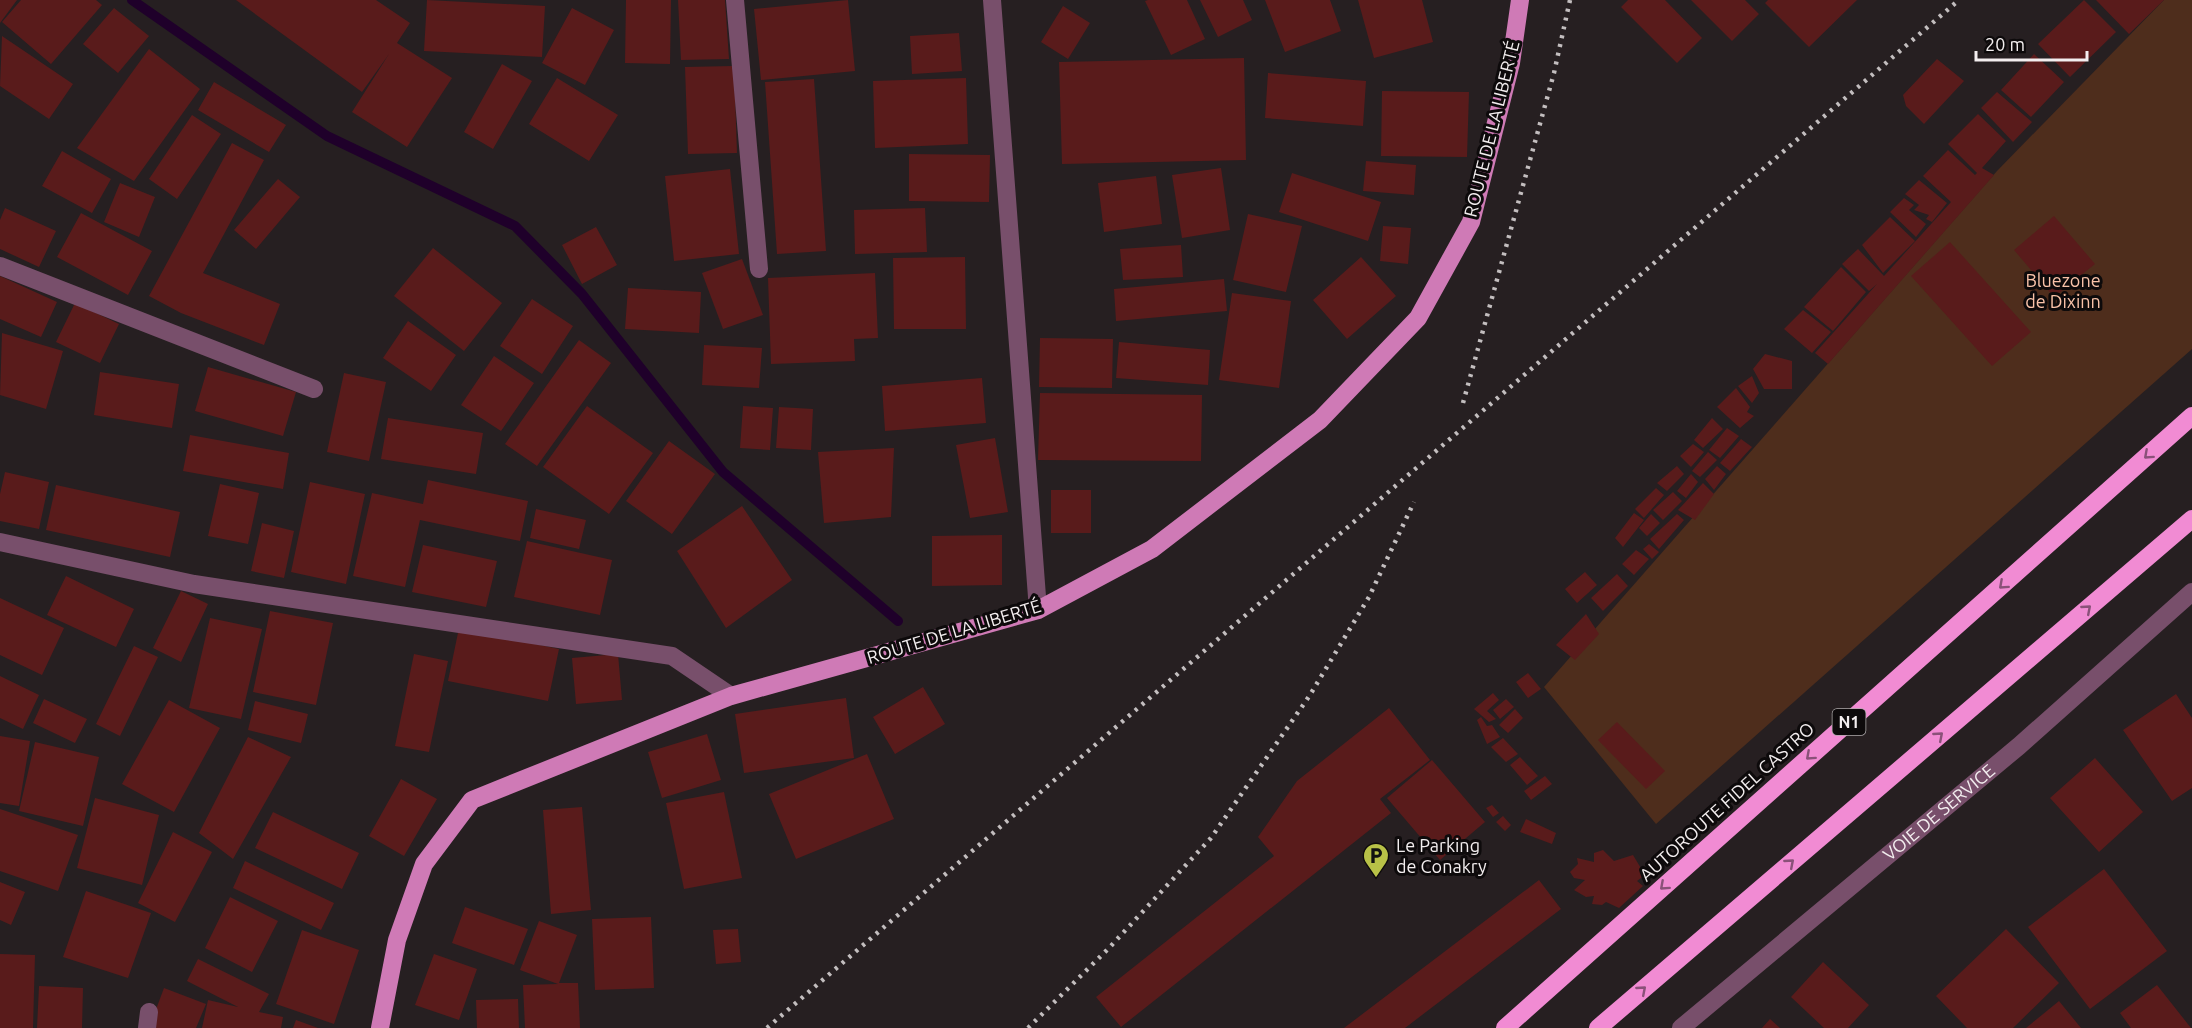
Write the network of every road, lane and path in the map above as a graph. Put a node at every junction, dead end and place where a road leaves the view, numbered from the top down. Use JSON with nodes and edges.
{"nodes":[{"id":1,"x":735,"y":0,"type":"edge"},
{"id":2,"x":992,"y":0,"type":"edge"},
{"id":3,"x":1520,"y":0,"type":"edge"},
{"id":4,"x":0,"y":266,"type":"edge"},
{"id":5,"x":759,"y":269,"type":"dead end"},
{"id":6,"x":314,"y":390,"type":"dead end"},
{"id":7,"x":2192,"y":416,"type":"edge"},
{"id":8,"x":2192,"y":519,"type":"edge"},
{"id":9,"x":0,"y":542,"type":"edge"},
{"id":10,"x":2192,"y":592,"type":"edge"},
{"id":11,"x":1038,"y":610,"type":"junction"},
{"id":12,"x":731,"y":696,"type":"junction"},
{"id":13,"x":380,"y":1028,"type":"edge"},
{"id":14,"x":1505,"y":1028,"type":"edge"},
{"id":15,"x":1598,"y":1028,"type":"edge"},
{"id":16,"x":1681,"y":1028,"type":"edge"}],
"edges":[{"from":1,"to":5,"type":"street"},
{"from":2,"to":11,"type":"street"},
{"from":3,"to":11,"type":"main road","name":"ROUTE DE LA LIBERTÉ"},
{"from":4,"to":6,"type":"street"},
{"from":7,"to":14,"type":"highway","name":"AUTOROUTE FIDEL CASTRO","number":"N1","one_way":true},
{"from":15,"to":8,"type":"highway","one_way":true},
{"from":9,"to":12,"type":"street"},
{"from":10,"to":16,"type":"street","name":"VOIE DE SERVICE"},
{"from":11,"to":12,"type":"main road","name":"ROUTE DE LA LIBERTÉ"},
{"from":12,"to":13,"type":"main road","name":"ROUTE DE LA LIBERTÉ"}]}
